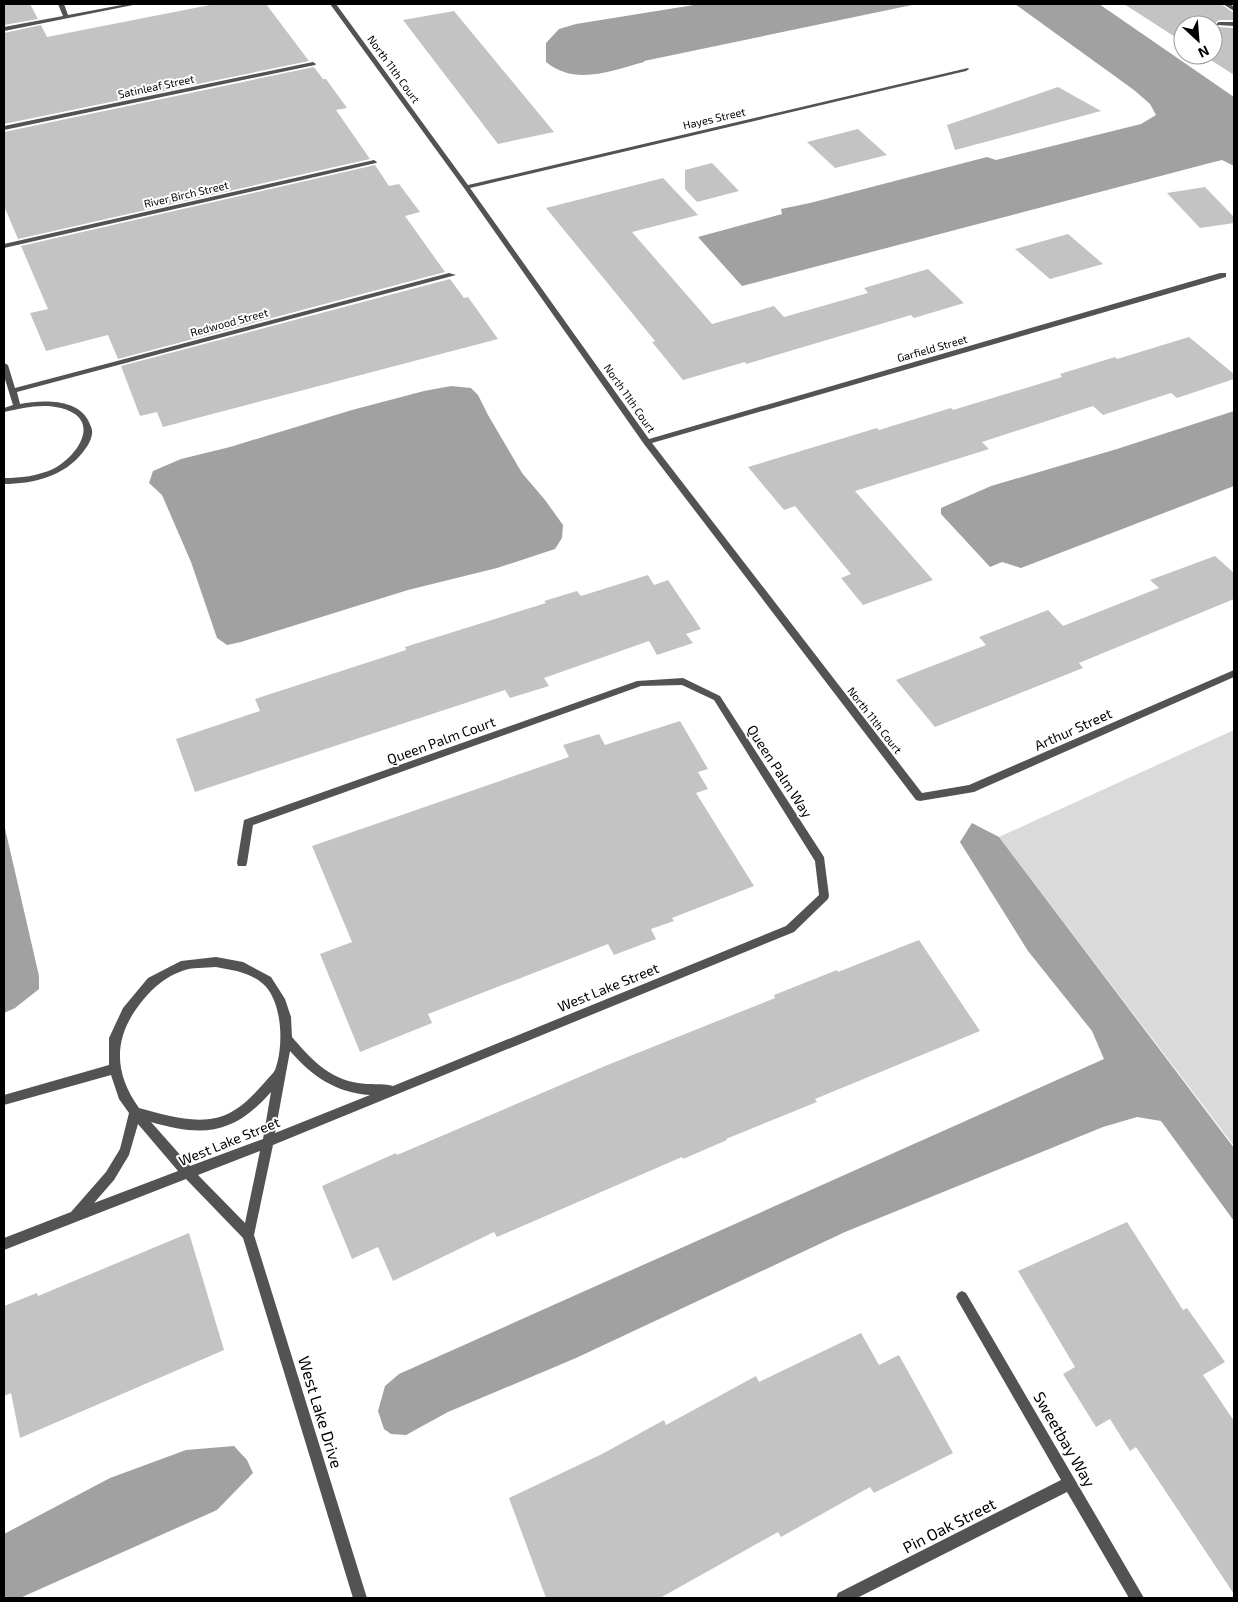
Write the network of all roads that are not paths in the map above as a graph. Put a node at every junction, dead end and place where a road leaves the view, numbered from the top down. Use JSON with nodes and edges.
{"nodes":[{"id":1,"x":61,"y":4,"type":"edge"},
{"id":2,"x":135,"y":4,"type":"edge"},
{"id":3,"x":1226,"y":4,"type":"edge"},
{"id":4,"x":336,"y":5,"type":"edge"},
{"id":5,"x":1234,"y":10,"type":"edge"},
{"id":6,"x":66,"y":17,"type":"junction"},
{"id":7,"x":4,"y":29,"type":"edge"},
{"id":8,"x":313,"y":64,"type":"dead end"},
{"id":9,"x":966,"y":69,"type":"dead end"},
{"id":10,"x":4,"y":128,"type":"edge"},
{"id":11,"x":374,"y":162,"type":"dead end"},
{"id":12,"x":466,"y":187,"type":"junction"},
{"id":13,"x":4,"y":246,"type":"edge"},
{"id":14,"x":452,"y":275,"type":"dead end"},
{"id":15,"x":1223,"y":275,"type":"dead end"},
{"id":16,"x":4,"y":365,"type":"edge"},
{"id":17,"x":5,"y":374,"type":"edge"},
{"id":18,"x":12,"y":391,"type":"junction"},
{"id":19,"x":17,"y":406,"type":"junction"},
{"id":20,"x":4,"y":410,"type":"edge"},
{"id":21,"x":647,"y":442,"type":"junction"},
{"id":22,"x":4,"y":481,"type":"edge"},
{"id":23,"x":1234,"y":674,"type":"edge"},
{"id":24,"x":683,"y":681,"type":"joint"},
{"id":25,"x":920,"y":797,"type":"joint"},
{"id":26,"x":242,"y":863,"type":"dead end"},
{"id":27,"x":824,"y":896,"type":"joint"},
{"id":28,"x":286,"y":1039,"type":"junction"},
{"id":29,"x":115,"y":1069,"type":"junction"},
{"id":30,"x":280,"y":1073,"type":"junction"},
{"id":31,"x":394,"y":1090,"type":"junction"},
{"id":32,"x":4,"y":1100,"type":"edge"},
{"id":33,"x":135,"y":1112,"type":"junction"},
{"id":34,"x":268,"y":1142,"type":"junction"},
{"id":35,"x":189,"y":1173,"type":"junction"},
{"id":36,"x":74,"y":1217,"type":"junction"},
{"id":37,"x":248,"y":1235,"type":"junction"},
{"id":38,"x":4,"y":1244,"type":"edge"},
{"id":39,"x":962,"y":1297,"type":"dead end"},
{"id":40,"x":1070,"y":1483,"type":"junction"},
{"id":41,"x":360,"y":1598,"type":"edge"},
{"id":42,"x":843,"y":1598,"type":"edge"},
{"id":43,"x":1137,"y":1598,"type":"edge"}],
"edges":[{"from":1,"to":6,"type":"street"},
{"from":2,"to":6,"type":"street"},
{"from":3,"to":5,"type":"street"},
{"from":4,"to":12,"type":"street","name":"North 11th Court"},
{"from":6,"to":7,"type":"street"},
{"from":8,"to":10,"type":"street","name":"Satinleaf Street"},
{"from":9,"to":12,"type":"street","name":"Hayes Street"},
{"from":11,"to":13,"type":"street","name":"River Birch Street"},
{"from":12,"to":21,"type":"street","name":"North 11th Court"},
{"from":14,"to":18,"type":"street","name":"Redwood Street"},
{"from":15,"to":21,"type":"street","name":"Garfield Street"},
{"from":16,"to":17,"type":"street"},
{"from":17,"to":18,"type":"street"},
{"from":18,"to":19,"type":"street"},
{"from":19,"to":20,"type":"street"},
{"from":19,"to":22,"type":"street"},
{"from":21,"to":25,"type":"street","name":"North 11th Court"},
{"from":23,"to":25,"type":"street","name":"Arthur Street"},
{"from":24,"to":26,"type":"street","name":"Queen Palm Court"},
{"from":24,"to":27,"type":"street","name":"Queen Palm Way"},
{"from":27,"to":31,"type":"street","name":"West Lake Street"},
{"from":28,"to":29,"type":"street","name":"West Lake Drive"},
{"from":28,"to":30,"type":"street","name":"West Lake Drive"},
{"from":28,"to":31,"type":"street","name":"West Lake Street"},
{"from":29,"to":32,"type":"street"},
{"from":29,"to":33,"type":"street","name":"West Lake Drive"},
{"from":30,"to":33,"type":"street"},
{"from":30,"to":34,"type":"street","name":"West Lake Drive"},
{"from":31,"to":34,"type":"street","name":"West Lake Street"},
{"from":33,"to":35,"type":"street","name":"West Lake Drive"},
{"from":33,"to":36,"type":"street","name":"West Lake Street"},
{"from":34,"to":35,"type":"street","name":"West Lake Street"},
{"from":34,"to":37,"type":"street","name":"West Lake Drive"},
{"from":35,"to":36,"type":"street","name":"West Lake Street"},
{"from":35,"to":37,"type":"street","name":"West Lake Drive"},
{"from":36,"to":38,"type":"street","name":"West Lake Street"},
{"from":37,"to":41,"type":"street","name":"West Lake Drive"},
{"from":39,"to":40,"type":"street","name":"Sweetbay Way"},
{"from":40,"to":42,"type":"street","name":"Pin Oak Street"},
{"from":40,"to":43,"type":"street","name":"Sweetbay Way"}]}
